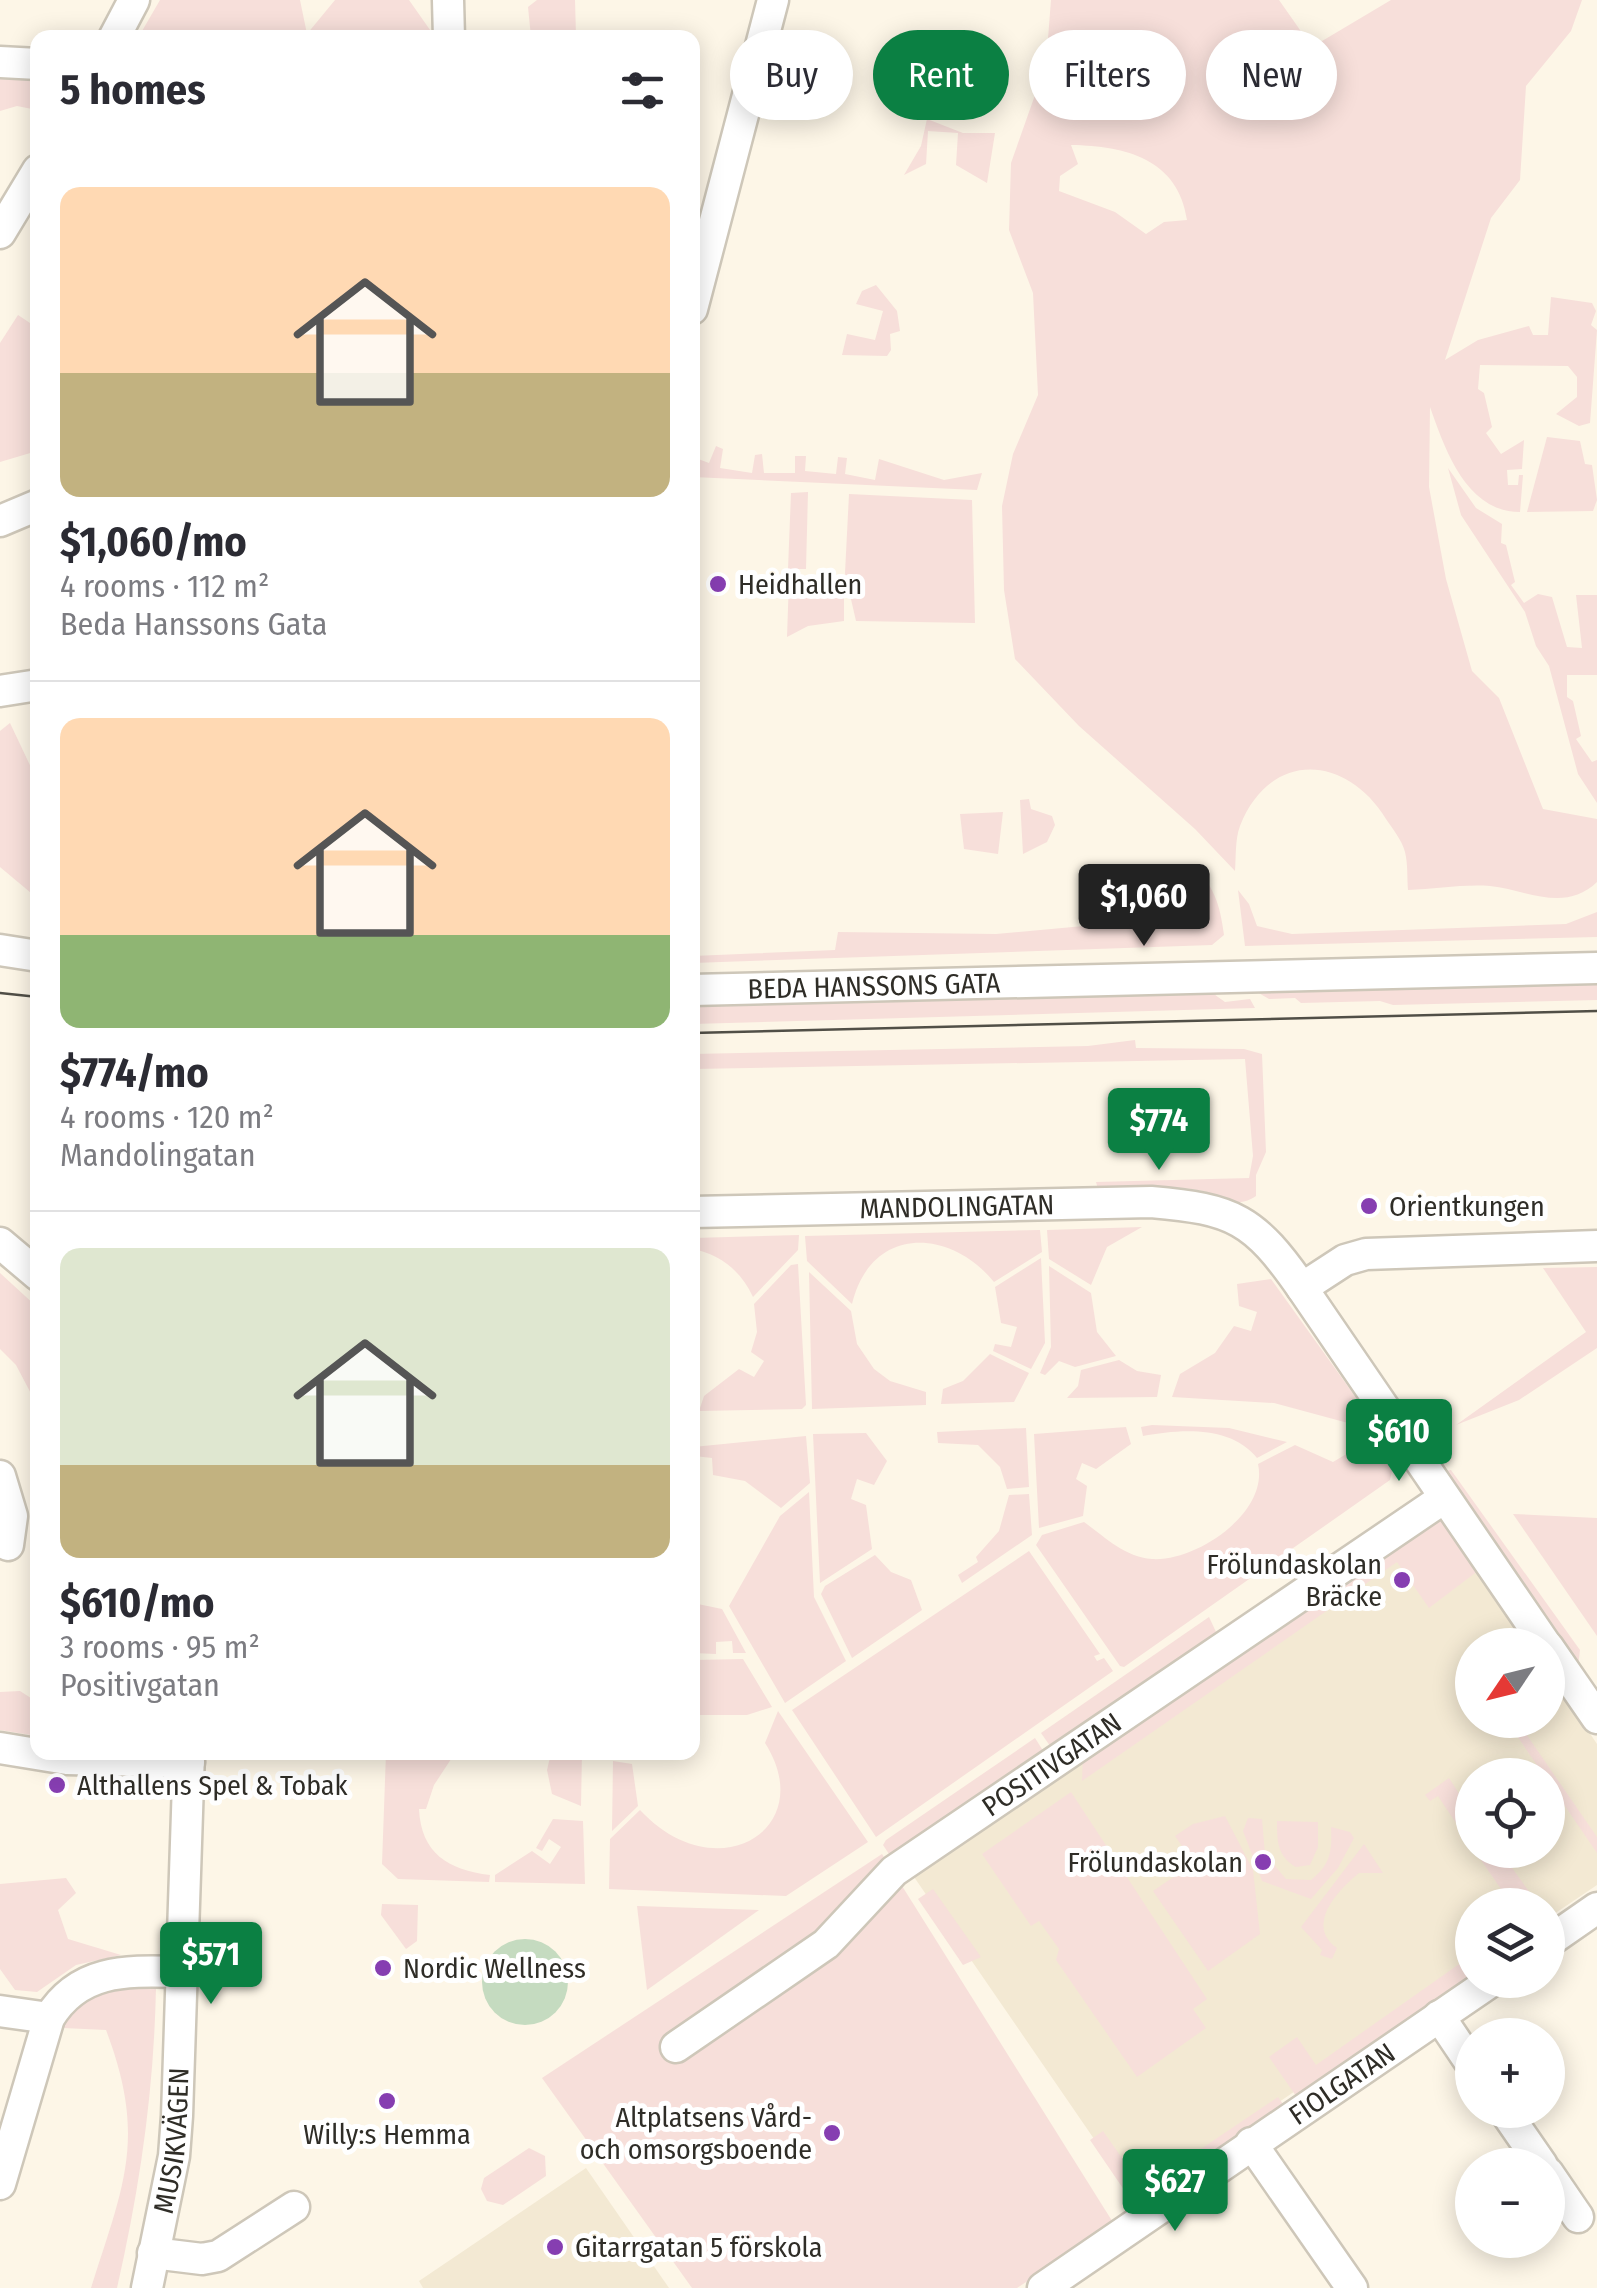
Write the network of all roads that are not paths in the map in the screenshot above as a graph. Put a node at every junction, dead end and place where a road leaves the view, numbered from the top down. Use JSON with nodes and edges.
{"nodes":[{"id":1,"x":134,"y":0,"type":"edge"},
{"id":2,"x":448,"y":0,"type":"edge"},
{"id":3,"x":773,"y":0,"type":"edge"},
{"id":4,"x":118,"y":30,"type":"edge"},
{"id":5,"x":449,"y":30,"type":"edge"},
{"id":6,"x":0,"y":62,"type":"edge"},
{"id":7,"x":30,"y":64,"type":"edge"},
{"id":8,"x":30,"y":183,"type":"edge"},
{"id":9,"x":0,"y":232,"type":"edge"},
{"id":10,"x":700,"y":279,"type":"edge"},
{"id":11,"x":30,"y":508,"type":"edge"},
{"id":12,"x":0,"y":522,"type":"edge"},
{"id":13,"x":30,"y":686,"type":"edge"},
{"id":14,"x":0,"y":691,"type":"edge"},
{"id":15,"x":0,"y":950,"type":"edge"},
{"id":16,"x":30,"y":955,"type":"edge"},
{"id":17,"x":1597,"y":968,"type":"edge"},
{"id":18,"x":700,"y":990,"type":"edge"},
{"id":19,"x":700,"y":1212,"type":"edge"},
{"id":20,"x":0,"y":1242,"type":"edge"},
{"id":21,"x":1597,"y":1246,"type":"edge"},
{"id":22,"x":30,"y":1268,"type":"edge"},
{"id":23,"x":1302,"y":1288,"type":"junction"},
{"id":24,"x":0,"y":1476,"type":"edge"},
{"id":25,"x":1444,"y":1498,"type":"junction"},
{"id":26,"x":8,"y":1545,"type":"dead end"},
{"id":27,"x":1534,"y":1628,"type":"edge"},
{"id":28,"x":1565,"y":1672,"type":"edge"},
{"id":29,"x":1597,"y":1718,"type":"edge"},
{"id":30,"x":0,"y":1748,"type":"edge"},
{"id":31,"x":30,"y":1753,"type":"edge"},
{"id":32,"x":189,"y":1760,"type":"edge"},
{"id":33,"x":1597,"y":1908,"type":"edge"},
{"id":34,"x":1565,"y":1930,"type":"edge"},
{"id":35,"x":182,"y":1972,"type":"junction"},
{"id":36,"x":1466,"y":1998,"type":"edge"},
{"id":37,"x":0,"y":2011,"type":"edge"},
{"id":38,"x":1439,"y":2016,"type":"junction"},
{"id":39,"x":49,"y":2018,"type":"junction"},
{"id":40,"x":1455,"y":2040,"type":"edge"},
{"id":41,"x":676,"y":2047,"type":"dead end"},
{"id":42,"x":1251,"y":2143,"type":"junction"},
{"id":43,"x":0,"y":2184,"type":"edge"},
{"id":44,"x":1565,"y":2198,"type":"edge"},
{"id":45,"x":294,"y":2207,"type":"dead end"},
{"id":46,"x":1578,"y":2217,"type":"dead end"},
{"id":47,"x":154,"y":2252,"type":"junction"},
{"id":48,"x":1060,"y":2283,"type":"edge"},
{"id":49,"x":147,"y":2288,"type":"edge"},
{"id":50,"x":1352,"y":2288,"type":"edge"}],
"edges":[{"from":1,"to":4,"type":"street"},
{"from":2,"to":5,"type":"street"},
{"from":3,"to":10,"type":"street"},
{"from":6,"to":7,"type":"street"},
{"from":8,"to":9,"type":"street"},
{"from":11,"to":12,"type":"street"},
{"from":13,"to":14,"type":"street"},
{"from":15,"to":16,"type":"street"},
{"from":17,"to":18,"type":"street","name":"BEDA HANSSONS GATA"},
{"from":19,"to":23,"type":"street","name":"MANDOLINGATAN"},
{"from":20,"to":22,"type":"street"},
{"from":21,"to":23,"type":"street"},
{"from":23,"to":25,"type":"street"},
{"from":24,"to":26,"type":"street"},
{"from":25,"to":27,"type":"street"},
{"from":25,"to":41,"type":"street","name":"POSITIVGATAN"},
{"from":28,"to":29,"type":"street"},
{"from":30,"to":31,"type":"street"},
{"from":32,"to":35,"type":"street","name":"MUSIKVÄGEN"},
{"from":33,"to":34,"type":"street"},
{"from":35,"to":39,"type":"street"},
{"from":35,"to":47,"type":"street","name":"MUSIKVÄGEN"},
{"from":36,"to":38,"type":"street","name":"FIOLGATAN"},
{"from":37,"to":39,"type":"street"},
{"from":38,"to":40,"type":"street"},
{"from":38,"to":42,"type":"street","name":"FIOLGATAN"},
{"from":39,"to":43,"type":"street"},
{"from":42,"to":48,"type":"street","name":"FIOLGATAN"},
{"from":42,"to":50,"type":"street"},
{"from":44,"to":46,"type":"street"},
{"from":45,"to":47,"type":"street"},
{"from":47,"to":49,"type":"street","name":"MUSIKVÄGEN"}]}
